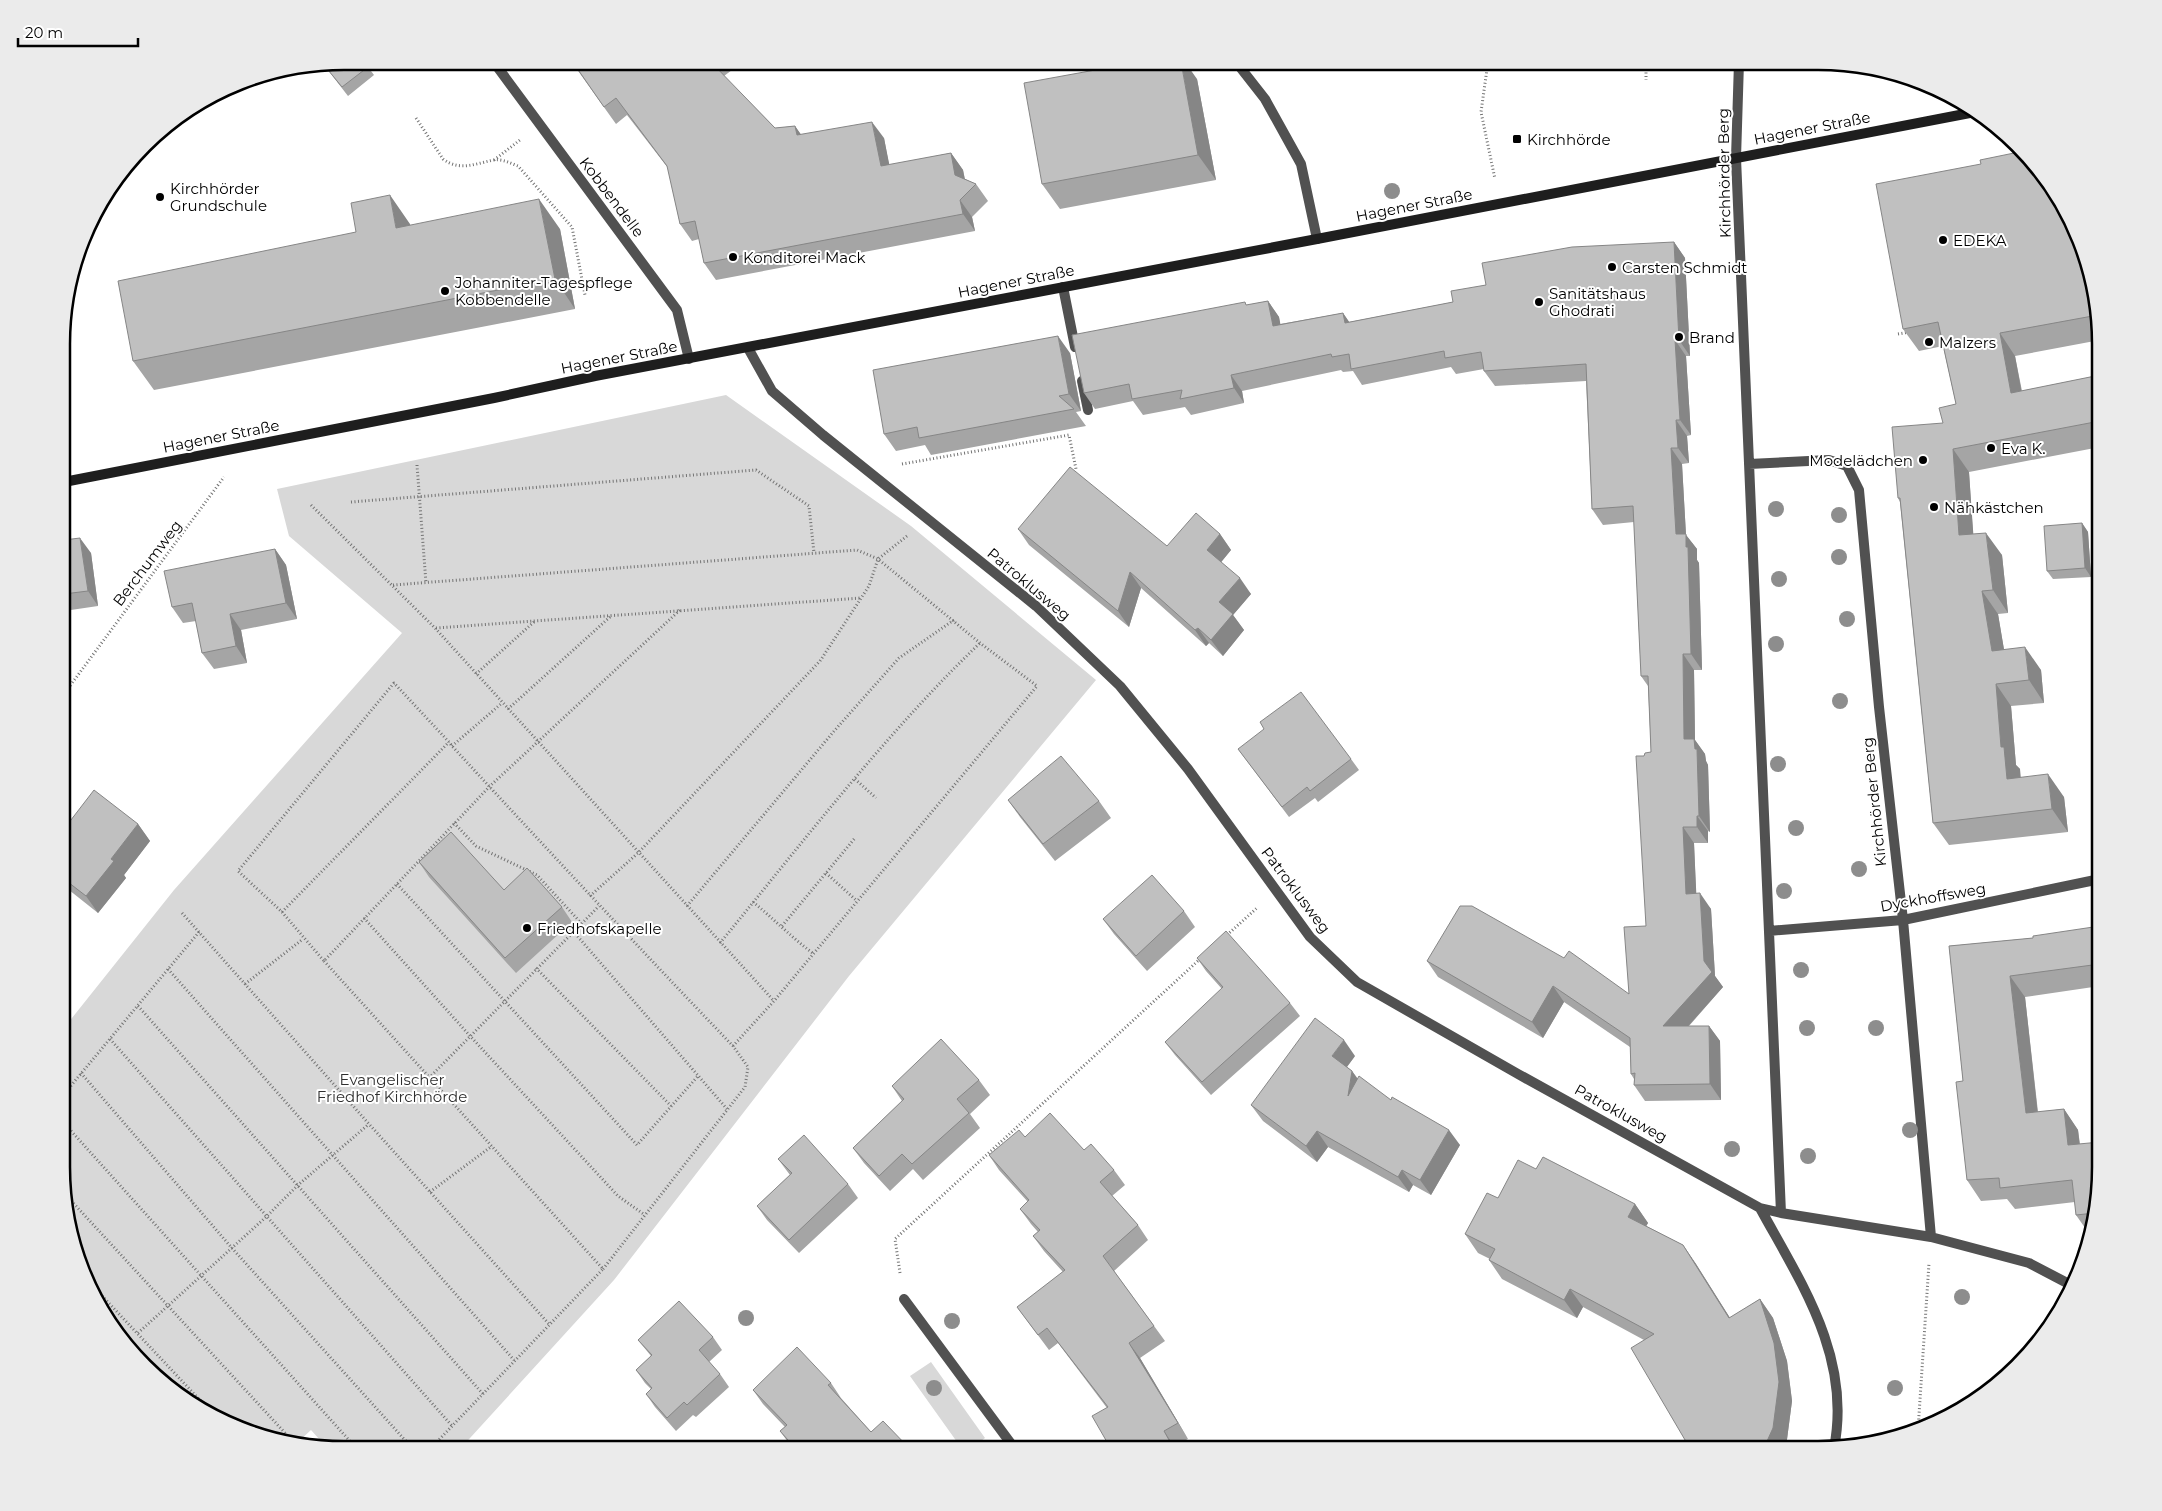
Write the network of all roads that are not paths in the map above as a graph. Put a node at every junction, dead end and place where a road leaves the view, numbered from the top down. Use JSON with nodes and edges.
{"nodes":[{"id":1,"x":500,"y":70,"type":"edge"},
{"id":2,"x":1242,"y":70,"type":"edge"},
{"id":3,"x":1739,"y":70,"type":"edge"},
{"id":4,"x":1966,"y":114,"type":"edge"},
{"id":5,"x":1736,"y":158,"type":"junction"},
{"id":6,"x":1317,"y":239,"type":"junction"},
{"id":7,"x":1063,"y":287,"type":"junction"},
{"id":8,"x":748,"y":348,"type":"junction"},
{"id":9,"x":1076,"y":353,"type":"edge"},
{"id":10,"x":688,"y":359,"type":"junction"},
{"id":11,"x":1080,"y":372,"type":"edge"},
{"id":12,"x":1088,"y":410,"type":"edge"},
{"id":13,"x":1749,"y":464,"type":"junction"},
{"id":14,"x":70,"y":481,"type":"edge"},
{"id":15,"x":2092,"y":882,"type":"edge"},
{"id":16,"x":1902,"y":920,"type":"junction"},
{"id":17,"x":1769,"y":932,"type":"junction"},
{"id":18,"x":1760,"y":1208,"type":"junction"},
{"id":19,"x":1781,"y":1213,"type":"junction"},
{"id":20,"x":1931,"y":1237,"type":"junction"},
{"id":21,"x":2066,"y":1283,"type":"edge"},
{"id":22,"x":904,"y":1299,"type":"road end"},
{"id":23,"x":1835,"y":1440,"type":"edge"},
{"id":24,"x":1009,"y":1441,"type":"edge"}],
"edges":[{"from":1,"to":10,"type":"street","name":"Kobbendelle"},
{"from":2,"to":6,"type":"street"},
{"from":3,"to":5,"type":"street","name":"Kirchhörder Berg"},
{"from":4,"to":5,"type":"main road","name":"Hagener Straße"},
{"from":5,"to":6,"type":"main road","name":"Hagener Straße"},
{"from":5,"to":13,"type":"street","name":"Kirchhörder Berg"},
{"from":6,"to":7,"type":"main road","name":"Hagener Straße"},
{"from":7,"to":8,"type":"main road","name":"Hagener Straße"},
{"from":7,"to":9,"type":"street"},
{"from":8,"to":10,"type":"main road","name":"Hagener Straße"},
{"from":8,"to":18,"type":"street","name":"Patroklusweg"},
{"from":10,"to":14,"type":"main road","name":"Hagener Straße"},
{"from":11,"to":12,"type":"street"},
{"from":13,"to":16,"type":"street","name":"Kirchhörder Berg"},
{"from":13,"to":17,"type":"street","name":"Kirchhörder Berg"},
{"from":15,"to":16,"type":"street","name":"Dyckhoffsweg"},
{"from":16,"to":17,"type":"street","name":"Dyckhoffsweg"},
{"from":16,"to":20,"type":"street","name":"Kirchhörder Berg"},
{"from":17,"to":19,"type":"street","name":"Kirchhörder Berg"},
{"from":18,"to":19,"type":"street","name":"Patroklusweg"},
{"from":18,"to":23,"type":"street"},
{"from":19,"to":20,"type":"street","name":"Patroklusweg"},
{"from":20,"to":21,"type":"street","name":"Patroklusweg"},
{"from":22,"to":24,"type":"street"}]}
